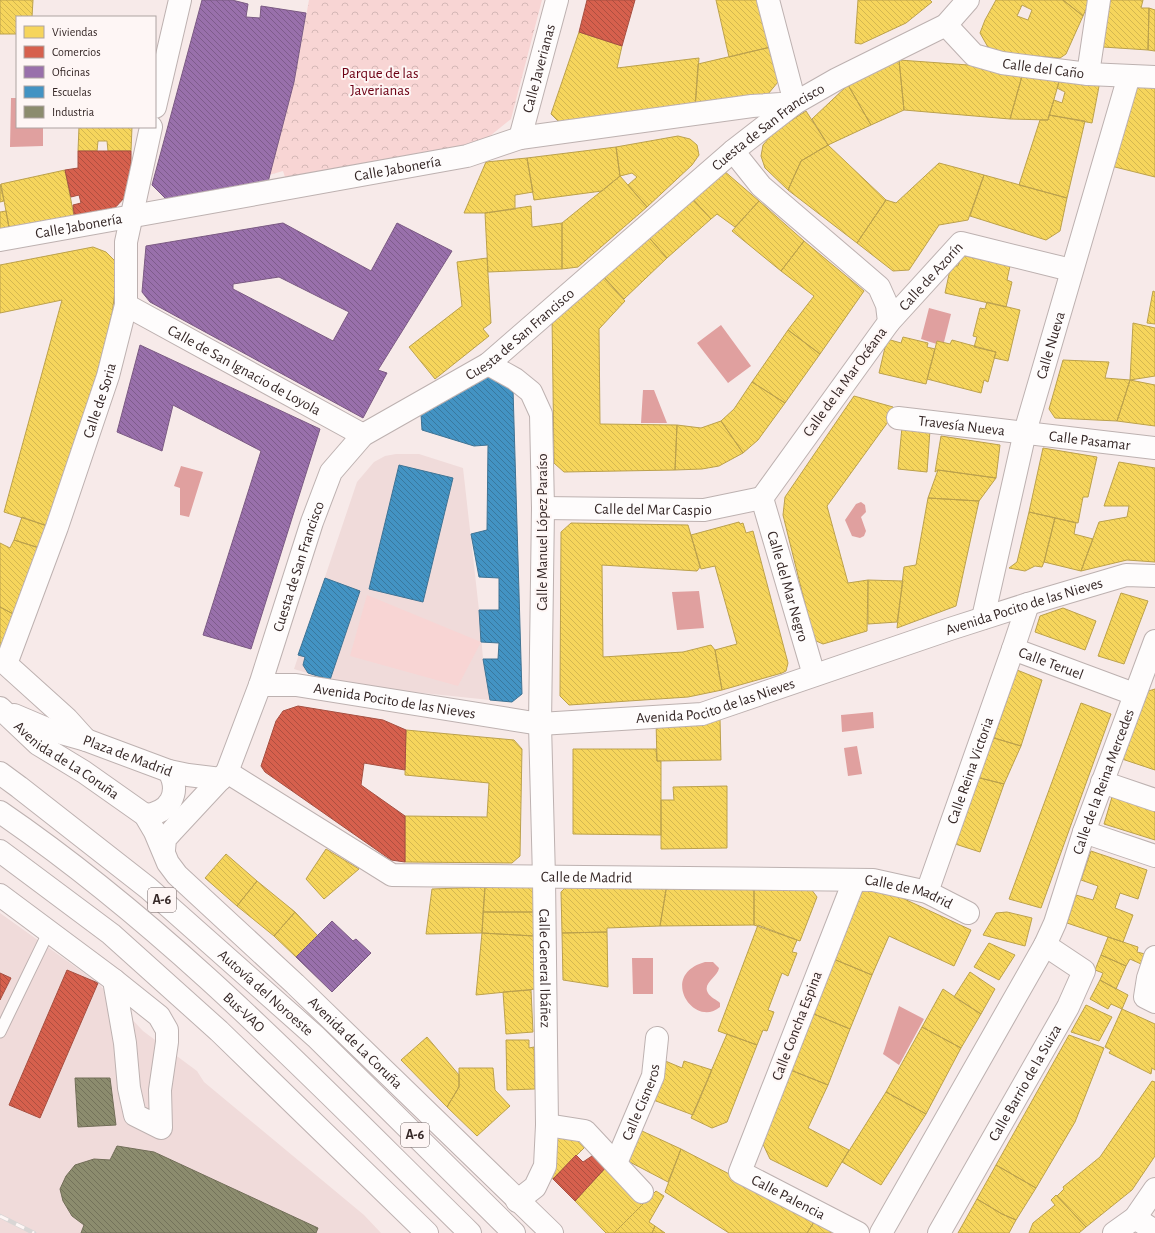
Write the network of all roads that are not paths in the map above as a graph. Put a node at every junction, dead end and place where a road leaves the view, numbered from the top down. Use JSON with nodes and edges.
{"nodes":[{"id":1,"x":180,"y":0,"type":"edge"},
{"id":2,"x":768,"y":0,"type":"edge"},
{"id":3,"x":968,"y":0,"type":"edge"},
{"id":4,"x":1099,"y":0,"type":"edge"},
{"id":5,"x":556,"y":4,"type":"edge"},
{"id":6,"x":946,"y":25,"type":"junction"},
{"id":7,"x":1088,"y":74,"type":"junction"},
{"id":8,"x":1129,"y":76,"type":"junction"},
{"id":9,"x":1155,"y":78,"type":"edge"},
{"id":10,"x":156,"y":103,"type":"edge"},
{"id":11,"x":795,"y":103,"type":"junction"},
{"id":12,"x":151,"y":128,"type":"edge"},
{"id":13,"x":520,"y":138,"type":"junction"},
{"id":14,"x":733,"y":152,"type":"junction"},
{"id":15,"x":133,"y":215,"type":"junction"},
{"id":16,"x":0,"y":240,"type":"edge"},
{"id":17,"x":1071,"y":270,"type":"junction"},
{"id":18,"x":126,"y":305,"type":"junction"},
{"id":19,"x":889,"y":322,"type":"junction"},
{"id":20,"x":488,"y":364,"type":"junction"},
{"id":21,"x":898,"y":418,"type":"dead end"},
{"id":22,"x":1025,"y":432,"type":"junction"},
{"id":23,"x":363,"y":435,"type":"junction"},
{"id":24,"x":1155,"y":448,"type":"edge"},
{"id":25,"x":762,"y":498,"type":"junction"},
{"id":26,"x":543,"y":508,"type":"junction"},
{"id":27,"x":1155,"y":576,"type":"edge"},
{"id":28,"x":1028,"y":604,"type":"junction"},
{"id":29,"x":983,"y":618,"type":"junction"},
{"id":30,"x":1155,"y":641,"type":"edge"},
{"id":31,"x":1013,"y":649,"type":"junction"},
{"id":32,"x":6,"y":664,"type":"joint"},
{"id":33,"x":1150,"y":669,"type":"edge"},
{"id":34,"x":814,"y":675,"type":"junction"},
{"id":35,"x":260,"y":685,"type":"junction"},
{"id":36,"x":1134,"y":694,"type":"junction"},
{"id":37,"x":1,"y":709,"type":"edge"},
{"id":38,"x":540,"y":724,"type":"junction"},
{"id":39,"x":86,"y":740,"type":"junction"},
{"id":40,"x":170,"y":771,"type":"junction"},
{"id":41,"x":0,"y":774,"type":"edge"},
{"id":42,"x":224,"y":776,"type":"junction"},
{"id":43,"x":1102,"y":782,"type":"junction"},
{"id":44,"x":1155,"y":800,"type":"edge"},
{"id":45,"x":139,"y":811,"type":"junction"},
{"id":46,"x":0,"y":812,"type":"edge"},
{"id":47,"x":1084,"y":832,"type":"junction"},
{"id":48,"x":164,"y":850,"type":"junction"},
{"id":49,"x":0,"y":851,"type":"edge"},
{"id":50,"x":1155,"y":856,"type":"edge"},
{"id":51,"x":544,"y":878,"type":"junction"},
{"id":52,"x":854,"y":881,"type":"junction"},
{"id":53,"x":927,"y":892,"type":"junction"},
{"id":54,"x":0,"y":895,"type":"edge"},
{"id":55,"x":968,"y":912,"type":"dead end"},
{"id":56,"x":48,"y":931,"type":"junction"},
{"id":57,"x":1045,"y":945,"type":"junction"},
{"id":58,"x":1155,"y":957,"type":"edge"},
{"id":59,"x":114,"y":980,"type":"junction"},
{"id":60,"x":1150,"y":1000,"type":"edge"},
{"id":61,"x":0,"y":1032,"type":"edge"},
{"id":62,"x":657,"y":1038,"type":"dead end"},
{"id":63,"x":547,"y":1125,"type":"junction"},
{"id":64,"x":616,"y":1163,"type":"junction"},
{"id":65,"x":740,"y":1172,"type":"joint"},
{"id":66,"x":1155,"y":1189,"type":"edge"},
{"id":67,"x":642,"y":1192,"type":"dead end"},
{"id":68,"x":518,"y":1201,"type":"junction"},
{"id":69,"x":1135,"y":1218,"type":"junction"},
{"id":70,"x":1155,"y":1231,"type":"edge"},
{"id":71,"x":427,"y":1233,"type":"edge"},
{"id":72,"x":470,"y":1233,"type":"edge"},
{"id":73,"x":514,"y":1233,"type":"edge"},
{"id":74,"x":552,"y":1233,"type":"edge"},
{"id":75,"x":858,"y":1233,"type":"edge"},
{"id":76,"x":881,"y":1233,"type":"edge"},
{"id":77,"x":939,"y":1233,"type":"edge"},
{"id":78,"x":1114,"y":1233,"type":"edge"}],
"edges":[{"from":1,"to":10,"type":"main road"},
{"from":2,"to":11,"type":"main road"},
{"from":3,"to":6,"type":"main road","name":"Cuesta de San Francisco"},
{"from":4,"to":7,"type":"main road"},
{"from":5,"to":13,"type":"main road","name":"Calle Javerianas"},
{"from":6,"to":7,"type":"main road","name":"Calle del Caño"},
{"from":6,"to":11,"type":"main road","name":"Cuesta de San Francisco"},
{"from":7,"to":8,"type":"main road","name":"Calle del Caño"},
{"from":8,"to":9,"type":"main road","name":"Calle del Caño"},
{"from":8,"to":17,"type":"main road","name":"Calle Nueva"},
{"from":11,"to":13,"type":"main road","name":"Calle Jabonería"},
{"from":11,"to":14,"type":"main road","name":"Cuesta de San Francisco"},
{"from":12,"to":15,"type":"main road","name":"Calle de Soria"},
{"from":13,"to":15,"type":"main road","name":"Calle Jabonería"},
{"from":14,"to":19,"type":"main road","name":"Calle de la Mar Océana"},
{"from":14,"to":20,"type":"main road","name":"Cuesta de San Francisco"},
{"from":15,"to":16,"type":"main road","name":"Calle Jabonería"},
{"from":15,"to":18,"type":"main road","name":"Calle de Soria"},
{"from":17,"to":19,"type":"main road","name":"Calle de Azorín"},
{"from":17,"to":22,"type":"main road","name":"Calle Nueva"},
{"from":18,"to":23,"type":"main road","name":"Calle de San Ignacio de Loyola"},
{"from":18,"to":32,"type":"main road","name":"Calle de Soria"},
{"from":19,"to":25,"type":"main road","name":"Calle de la Mar Océana"},
{"from":20,"to":23,"type":"main road","name":"Cuesta de San Francisco"},
{"from":20,"to":26,"type":"main road","name":"Calle Manuel López Paraíso"},
{"from":21,"to":22,"type":"main road","name":"Travesía Nueva"},
{"from":22,"to":24,"type":"main road","name":"Calle Pasamar"},
{"from":22,"to":29,"type":"main road","name":"Calle Nueva"},
{"from":23,"to":35,"type":"main road","name":"Cuesta de San Francisco"},
{"from":25,"to":26,"type":"main road","name":"Calle del Mar Caspio"},
{"from":25,"to":34,"type":"main road","name":"Calle del Mar Negro"},
{"from":26,"to":38,"type":"main road","name":"Calle Manuel López Paraíso"},
{"from":27,"to":28,"type":"main road","name":"Avenida Pocito de las Nieves"},
{"from":28,"to":29,"type":"main road","name":"Avenida Pocito de las Nieves"},
{"from":28,"to":31,"type":"main road","name":"Calle Teruel"},
{"from":29,"to":34,"type":"main road","name":"Avenida Pocito de las Nieves"},
{"from":30,"to":33,"type":"main road","name":"Calle de la Reina Mercedes"},
{"from":31,"to":36,"type":"main road","name":"Calle Teruel"},
{"from":31,"to":53,"type":"main road","name":"Calle Reina Victoria"},
{"from":32,"to":39,"type":"main road","name":"Plaza de Madrid"},
{"from":33,"to":36,"type":"main road","name":"Calle de la Reina Mercedes"},
{"from":34,"to":38,"type":"main road","name":"Avenida Pocito de las Nieves"},
{"from":35,"to":38,"type":"main road","name":"Avenida Pocito de las Nieves"},
{"from":35,"to":42,"type":"main road","name":"Cuesta de San Francisco"},
{"from":36,"to":43,"type":"main road","name":"Calle de la Reina Mercedes"},
{"from":37,"to":39,"type":"main road","name":"Avenida de La Coruña"},
{"from":37,"to":45,"type":"main road","name":"Avenida de La Coruña"},
{"from":38,"to":51,"type":"main road","name":"Calle General Ibáñez"},
{"from":39,"to":40,"type":"main road","name":"Plaza de Madrid"},
{"from":40,"to":42,"type":"main road"},
{"from":40,"to":45,"type":"main road","name":"Plaza de Madrid"},
{"from":41,"to":73,"type":"main road","name":"Autovía del Noroeste","number":"A-6"},
{"from":42,"to":48,"type":"main road","name":"Cuesta de San Francisco"},
{"from":42,"to":51,"type":"main road","name":"Calle de Madrid"},
{"from":43,"to":44,"type":"main road"},
{"from":43,"to":47,"type":"main road","name":"Calle de la Reina Mercedes"},
{"from":45,"to":48,"type":"main road"},
{"from":46,"to":72,"type":"main road","name":"Bus-VAO"},
{"from":47,"to":50,"type":"main road"},
{"from":47,"to":57,"type":"main road","name":"Calle de la Reina Mercedes"},
{"from":48,"to":68,"type":"main road","name":"Avenida de La Coruña"},
{"from":49,"to":71,"type":"main road"},
{"from":51,"to":52,"type":"main road","name":"Calle de Madrid"},
{"from":51,"to":63,"type":"main road","name":"Calle General Ibáñez"},
{"from":52,"to":53,"type":"main road","name":"Calle de Madrid"},
{"from":52,"to":65,"type":"main road","name":"Calle Concha Espina"},
{"from":53,"to":55,"type":"main road","name":"Calle de Madrid"},
{"from":54,"to":56,"type":"main road"},
{"from":56,"to":59,"type":"main road"},
{"from":56,"to":61,"type":"lane"},
{"from":57,"to":76,"type":"main road"},
{"from":57,"to":77,"type":"main road","name":"Calle Barrio de la Suiza"},
{"from":58,"to":60,"type":"main road"},
{"from":59,"to":59,"type":"main road"},
{"from":62,"to":64,"type":"main road","name":"Calle Cisneros"},
{"from":63,"to":64,"type":"main road","name":"Calle Cisneros"},
{"from":63,"to":68,"type":"main road","name":"Calle General Ibáñez"},
{"from":64,"to":67,"type":"main road","name":"Calle Cisneros"},
{"from":65,"to":75,"type":"main road","name":"Calle Palencia"},
{"from":66,"to":69,"type":"main road"},
{"from":68,"to":74,"type":"main road","name":"Avenida de La Coruña"},
{"from":69,"to":70,"type":"main road"},
{"from":69,"to":78,"type":"main road"}]}
